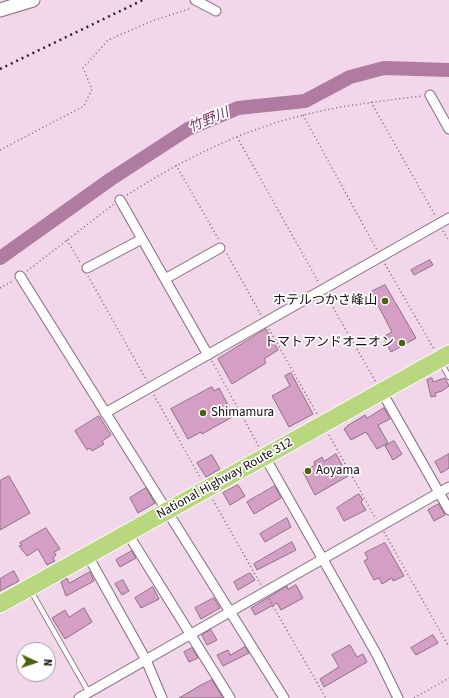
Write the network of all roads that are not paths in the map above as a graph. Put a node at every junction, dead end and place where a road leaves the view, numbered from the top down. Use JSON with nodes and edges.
{"nodes":[{"id":1,"x":33,"y":0,"type":"edge"},
{"id":2,"x":198,"y":2,"type":"edge"},
{"id":3,"x":0,"y":10,"type":"edge"},
{"id":4,"x":216,"y":11,"type":"dead end"},
{"id":5,"x":430,"y":95,"type":"road end"},
{"id":6,"x":449,"y":129,"type":"edge"},
{"id":7,"x":120,"y":200,"type":"road end"},
{"id":8,"x":449,"y":218,"type":"edge"},
{"id":9,"x":142,"y":239,"type":"junction"},
{"id":10,"x":222,"y":247,"type":"road end"},
{"id":11,"x":85,"y":269,"type":"road end"},
{"id":12,"x":20,"y":276,"type":"road end"},
{"id":13,"x":165,"y":279,"type":"junction"},
{"id":14,"x":208,"y":355,"type":"junction"},
{"id":15,"x":444,"y":357,"type":"edge"},
{"id":16,"x":449,"y":377,"type":"edge"},
{"id":17,"x":382,"y":392,"type":"junction"},
{"id":18,"x":105,"y":413,"type":"junction"},
{"id":19,"x":265,"y":457,"type":"junction"},
{"id":20,"x":449,"y":487,"type":"edge"},
{"id":21,"x":439,"y":493,"type":"junction"},
{"id":22,"x":449,"y":510,"type":"edge"},
{"id":23,"x":166,"y":511,"type":"junction"},
{"id":24,"x":128,"y":534,"type":"junction"},
{"id":25,"x":88,"y":556,"type":"junction"},
{"id":26,"x":322,"y":559,"type":"junction"},
{"id":27,"x":29,"y":587,"type":"junction"},
{"id":28,"x":0,"y":604,"type":"edge"},
{"id":29,"x":230,"y":612,"type":"junction"},
{"id":30,"x":191,"y":634,"type":"junction"},
{"id":31,"x":146,"y":660,"type":"junction"},
{"id":32,"x":90,"y":695,"type":"edge"},
{"id":33,"x":80,"y":698,"type":"edge"},
{"id":34,"x":162,"y":698,"type":"edge"},
{"id":35,"x":230,"y":698,"type":"edge"},
{"id":36,"x":284,"y":698,"type":"edge"},
{"id":37,"x":398,"y":698,"type":"edge"}],
"edges":[{"from":1,"to":3,"type":"street"},
{"from":2,"to":4,"type":"street"},
{"from":5,"to":6,"type":"street"},
{"from":7,"to":9,"type":"street"},
{"from":8,"to":14,"type":"street"},
{"from":9,"to":11,"type":"street"},
{"from":9,"to":13,"type":"street"},
{"from":10,"to":13,"type":"street"},
{"from":12,"to":18,"type":"street"},
{"from":13,"to":14,"type":"street"},
{"from":14,"to":18,"type":"street"},
{"from":15,"to":16,"type":"lane"},
{"from":15,"to":17,"type":"highway","name":"National Highway Route 312"},
{"from":17,"to":19,"type":"highway","name":"National Highway Route 312"},
{"from":17,"to":21,"type":"street"},
{"from":18,"to":23,"type":"street"},
{"from":19,"to":23,"type":"highway","name":"National Highway Route 312"},
{"from":19,"to":26,"type":"street"},
{"from":20,"to":21,"type":"street"},
{"from":21,"to":22,"type":"street"},
{"from":21,"to":26,"type":"street"},
{"from":23,"to":24,"type":"highway","name":"National Highway Route 312"},
{"from":23,"to":29,"type":"street"},
{"from":24,"to":25,"type":"highway","name":"National Highway Route 312"},
{"from":24,"to":30,"type":"street"},
{"from":25,"to":27,"type":"highway","name":"National Highway Route 312"},
{"from":25,"to":31,"type":"street"},
{"from":26,"to":29,"type":"street"},
{"from":26,"to":37,"type":"street"},
{"from":27,"to":28,"type":"highway","name":"National Highway Route 312"},
{"from":27,"to":32,"type":"lane"},
{"from":29,"to":30,"type":"street"},
{"from":29,"to":36,"type":"street"},
{"from":30,"to":31,"type":"street"},
{"from":30,"to":35,"type":"street"},
{"from":31,"to":32,"type":"street"},
{"from":31,"to":34,"type":"street"},
{"from":32,"to":33,"type":"street"}]}
